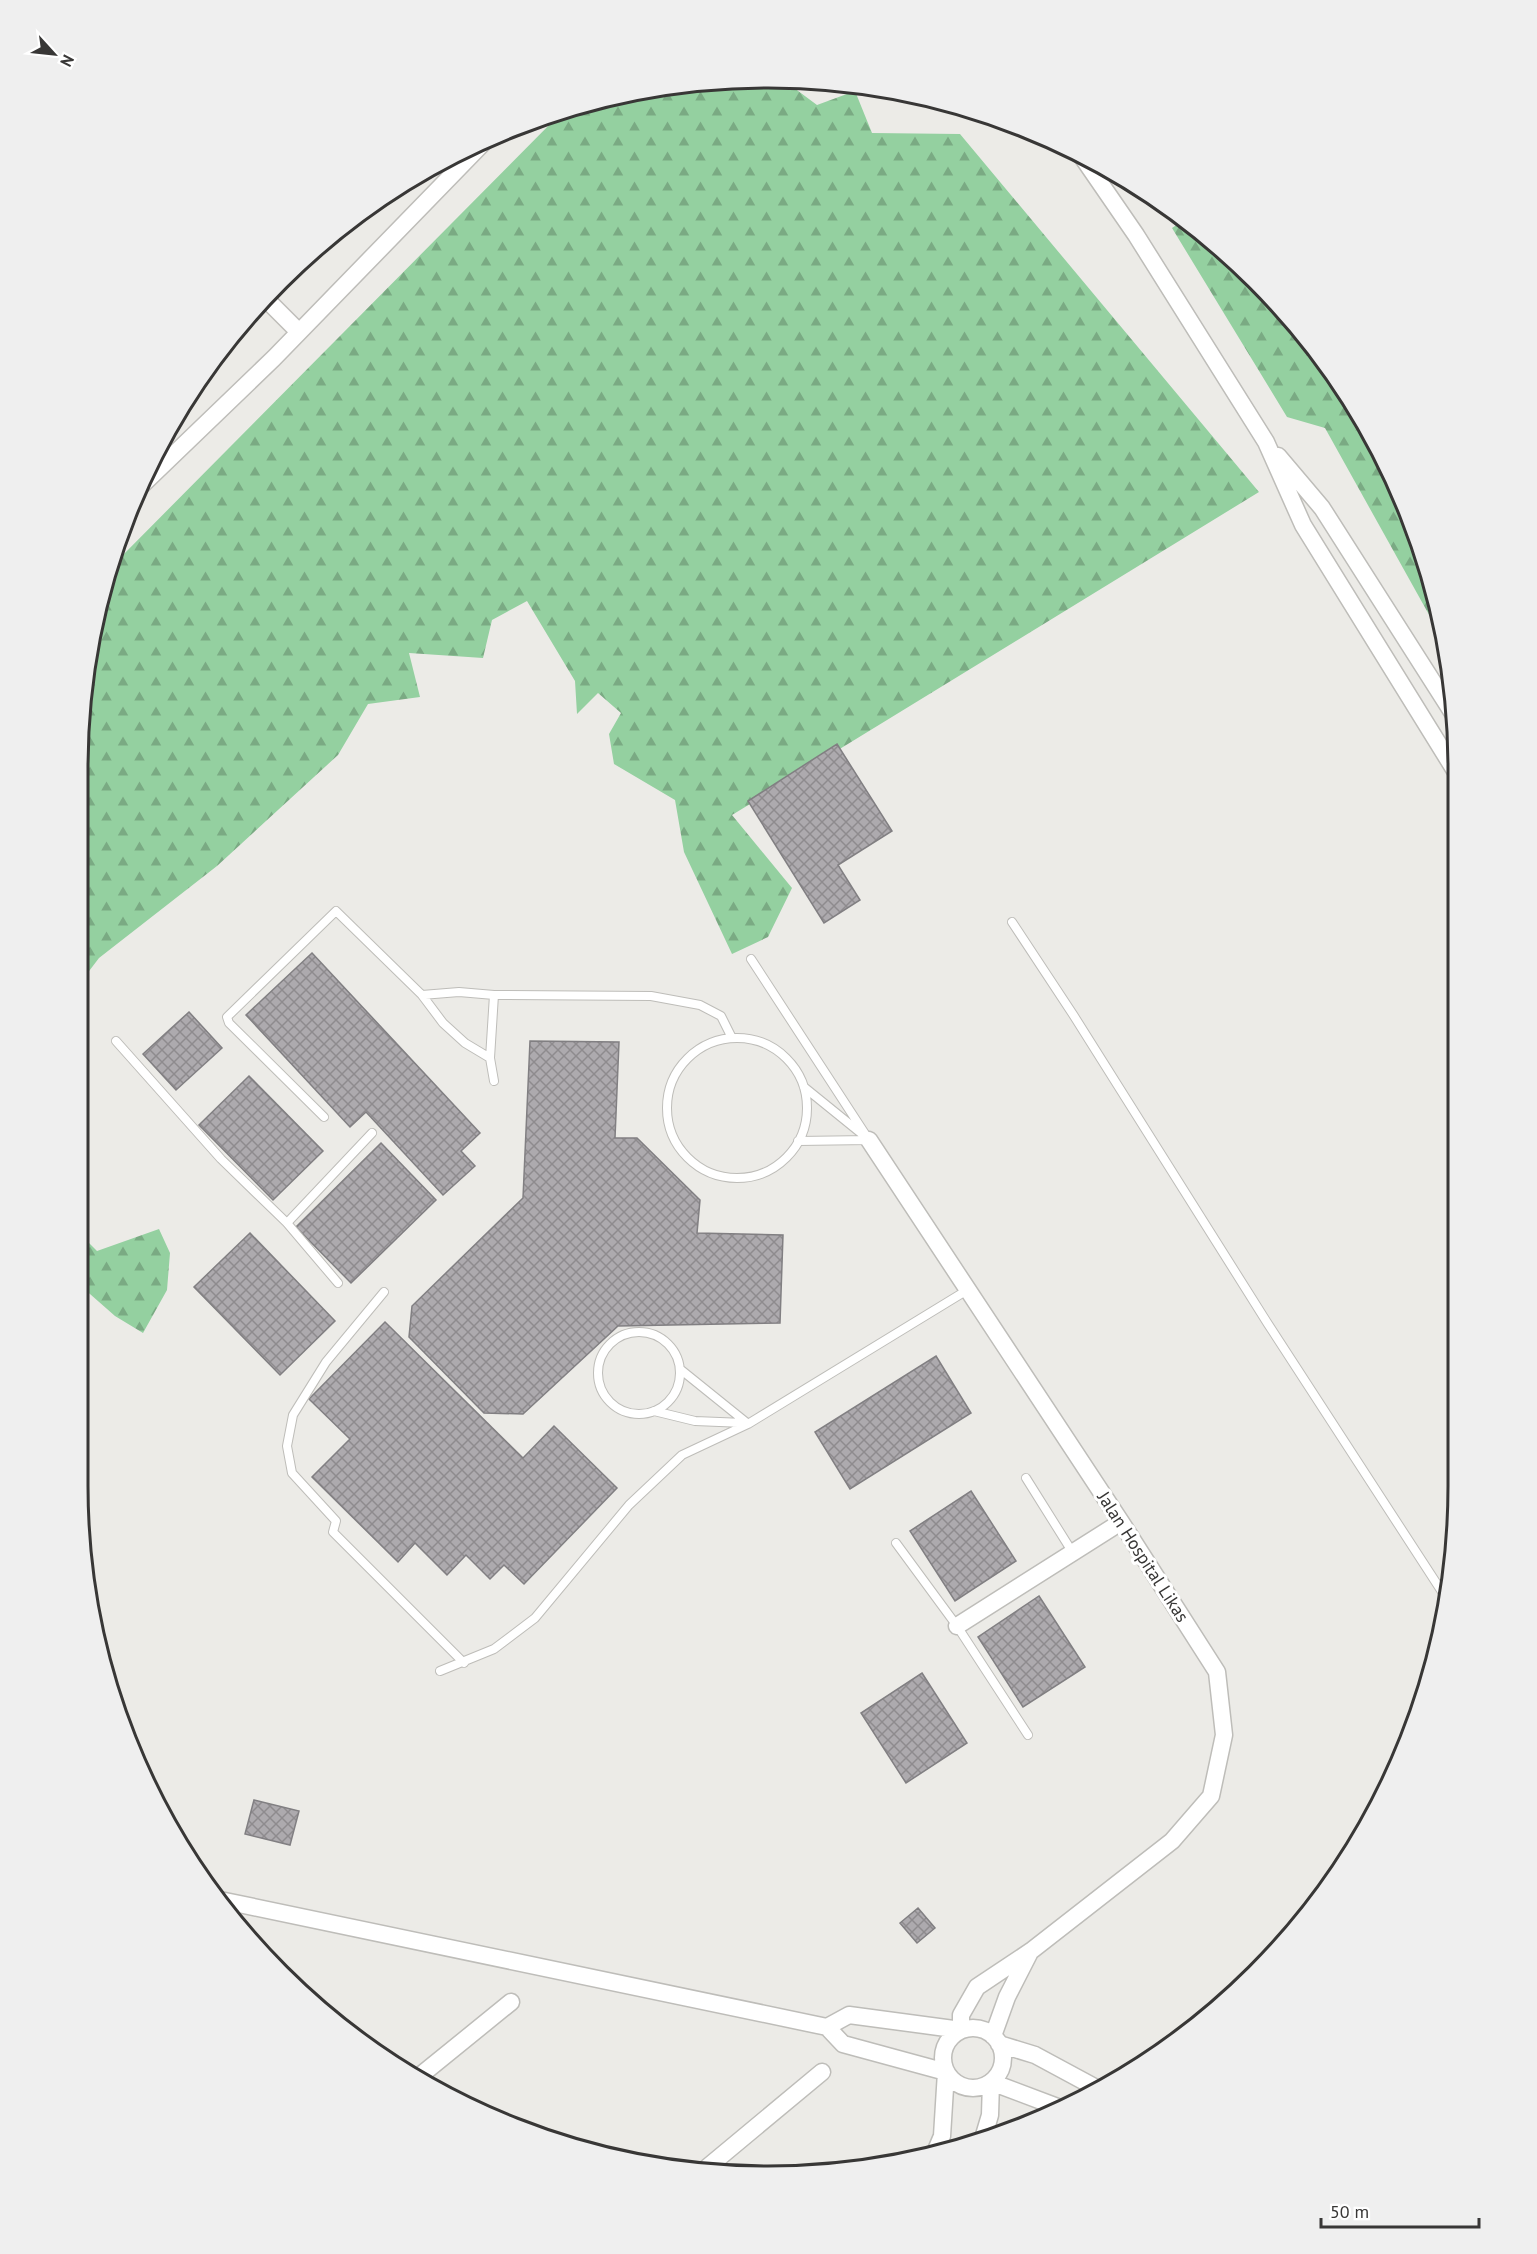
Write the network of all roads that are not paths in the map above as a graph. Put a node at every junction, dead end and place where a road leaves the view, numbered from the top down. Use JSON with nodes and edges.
{"nodes":[{"id":1,"x":467,"y":160,"type":"edge"},
{"id":2,"x":1092,"y":171,"type":"edge"},
{"id":3,"x":272,"y":305,"type":"edge"},
{"id":4,"x":299,"y":332,"type":"junction"},
{"id":5,"x":1266,"y":442,"type":"junction"},
{"id":6,"x":159,"y":469,"type":"edge"},
{"id":7,"x":1445,"y":701,"type":"edge"},
{"id":8,"x":1448,"y":759,"type":"edge"},
{"id":9,"x":1012,"y":922,"type":"dead end"},
{"id":10,"x":751,"y":959,"type":"dead end"},
{"id":11,"x":422,"y":995,"type":"junction"},
{"id":12,"x":494,"y":995,"type":"junction"},
{"id":13,"x":732,"y":1038,"type":"junction"},
{"id":14,"x":116,"y":1041,"type":"dead end"},
{"id":15,"x":490,"y":1058,"type":"junction"},
{"id":16,"x":494,"y":1081,"type":"dead end"},
{"id":17,"x":804,"y":1087,"type":"junction"},
{"id":18,"x":324,"y":1117,"type":"dead end"},
{"id":19,"x":372,"y":1133,"type":"dead end"},
{"id":20,"x":869,"y":1140,"type":"junction"},
{"id":21,"x":798,"y":1141,"type":"junction"},
{"id":22,"x":287,"y":1223,"type":"junction"},
{"id":23,"x":338,"y":1283,"type":"dead end"},
{"id":24,"x":969,"y":1289,"type":"junction"},
{"id":25,"x":384,"y":1292,"type":"dead end"},
{"id":26,"x":680,"y":1369,"type":"junction"},
{"id":27,"x":654,"y":1411,"type":"junction"},
{"id":28,"x":748,"y":1424,"type":"junction"},
{"id":29,"x":1026,"y":1478,"type":"dead end"},
{"id":30,"x":1121,"y":1522,"type":"junction"},
{"id":31,"x":896,"y":1543,"type":"dead end"},
{"id":32,"x":1073,"y":1553,"type":"junction"},
{"id":33,"x":1440,"y":1589,"type":"edge"},
{"id":34,"x":957,"y":1626,"type":"junction"},
{"id":35,"x":464,"y":1663,"type":"junction"},
{"id":36,"x":440,"y":1671,"type":"dead end"},
{"id":37,"x":1028,"y":1735,"type":"dead end"},
{"id":38,"x":232,"y":1902,"type":"edge"},
{"id":39,"x":1031,"y":1951,"type":"junction"},
{"id":40,"x":511,"y":2002,"type":"dead end"},
{"id":41,"x":827,"y":2027,"type":"junction"},
{"id":42,"x":961,"y":2030,"type":"junction"},
{"id":43,"x":996,"y":2040,"type":"junction"},
{"id":44,"x":425,"y":2072,"type":"edge"},
{"id":45,"x":822,"y":2072,"type":"dead end"},
{"id":46,"x":946,"y":2072,"type":"junction"},
{"id":47,"x":991,"y":2082,"type":"junction"},
{"id":48,"x":1089,"y":2084,"type":"edge"},
{"id":49,"x":1050,"y":2104,"type":"edge"},
{"id":50,"x":986,"y":2129,"type":"edge"},
{"id":51,"x":939,"y":2143,"type":"edge"},
{"id":52,"x":713,"y":2163,"type":"edge"}],
"edges":[{"from":1,"to":4,"type":"street"},
{"from":2,"to":5,"type":"street"},
{"from":3,"to":4,"type":"street"},
{"from":4,"to":6,"type":"street"},
{"from":5,"to":7,"type":"street"},
{"from":5,"to":8,"type":"street"},
{"from":9,"to":33,"type":"lane"},
{"from":10,"to":20,"type":"lane"},
{"from":11,"to":12,"type":"lane"},
{"from":11,"to":15,"type":"lane"},
{"from":11,"to":18,"type":"lane"},
{"from":12,"to":13,"type":"lane"},
{"from":12,"to":15,"type":"lane"},
{"from":13,"to":17,"type":"lane"},
{"from":13,"to":21,"type":"lane"},
{"from":14,"to":22,"type":"lane"},
{"from":15,"to":16,"type":"lane"},
{"from":17,"to":20,"type":"lane"},
{"from":17,"to":21,"type":"lane"},
{"from":19,"to":22,"type":"lane"},
{"from":20,"to":21,"type":"lane"},
{"from":20,"to":24,"type":"street","name":"Jalan Hospital Likas"},
{"from":22,"to":23,"type":"lane"},
{"from":24,"to":28,"type":"lane"},
{"from":24,"to":30,"type":"street","name":"Jalan Hospital Likas"},
{"from":25,"to":35,"type":"lane"},
{"from":26,"to":27,"type":"lane"},
{"from":26,"to":27,"type":"lane"},
{"from":26,"to":28,"type":"lane"},
{"from":27,"to":28,"type":"lane"},
{"from":28,"to":35,"type":"lane"},
{"from":29,"to":32,"type":"lane"},
{"from":30,"to":32,"type":"street"},
{"from":30,"to":39,"type":"street","name":"Jalan Hospital Likas"},
{"from":31,"to":34,"type":"lane"},
{"from":32,"to":34,"type":"street"},
{"from":34,"to":37,"type":"lane"},
{"from":35,"to":36,"type":"lane"},
{"from":38,"to":41,"type":"street"},
{"from":39,"to":42,"type":"street","name":"Jalan Hospital Likas"},
{"from":39,"to":43,"type":"street"},
{"from":40,"to":44,"type":"street"},
{"from":41,"to":42,"type":"street"},
{"from":41,"to":46,"type":"street"},
{"from":42,"to":43,"type":"street"},
{"from":42,"to":46,"type":"street"},
{"from":43,"to":47,"type":"street"},
{"from":43,"to":48,"type":"street"},
{"from":45,"to":52,"type":"street"},
{"from":46,"to":47,"type":"street"},
{"from":46,"to":51,"type":"street"},
{"from":47,"to":49,"type":"street"},
{"from":47,"to":50,"type":"street"}]}
